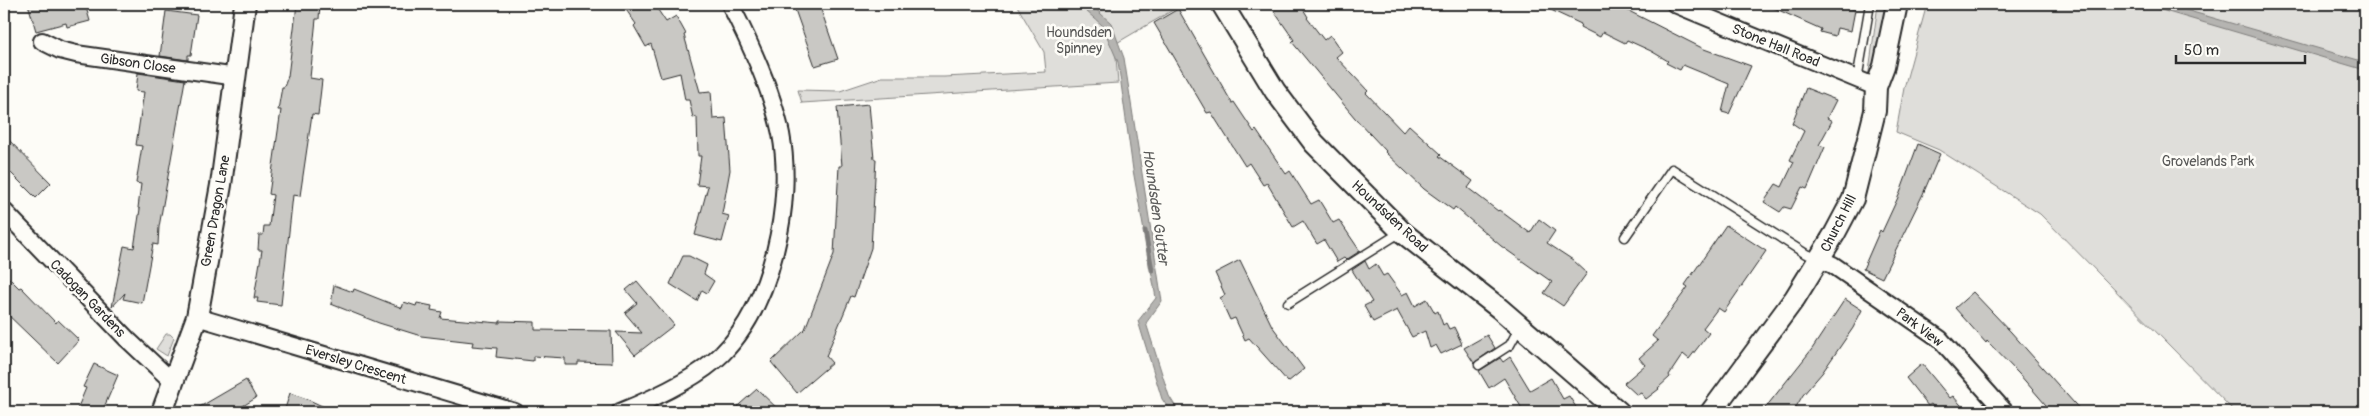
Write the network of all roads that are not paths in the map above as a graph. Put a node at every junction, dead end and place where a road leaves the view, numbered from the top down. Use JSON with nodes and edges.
{"nodes":[{"id":1,"x":245,"y":4,"type":"edge"},
{"id":2,"x":730,"y":4,"type":"edge"},
{"id":3,"x":1222,"y":4,"type":"edge"},
{"id":4,"x":1675,"y":4,"type":"edge"},
{"id":5,"x":1870,"y":4,"type":"edge"},
{"id":6,"x":1897,"y":4,"type":"edge"},
{"id":7,"x":42,"y":41,"type":"dead end"},
{"id":8,"x":237,"y":77,"type":"junction"},
{"id":9,"x":1857,"y":80,"type":"junction"},
{"id":10,"x":1876,"y":87,"type":"junction"},
{"id":11,"x":4,"y":211,"type":"edge"},
{"id":12,"x":1402,"y":232,"type":"junction"},
{"id":13,"x":1625,"y":237,"type":"dead end"},
{"id":14,"x":1820,"y":259,"type":"junction"},
{"id":15,"x":1288,"y":303,"type":"dead end"},
{"id":16,"x":197,"y":317,"type":"junction"},
{"id":17,"x":1520,"y":326,"type":"junction"},
{"id":18,"x":1479,"y":365,"type":"dead end"},
{"id":19,"x":174,"y":383,"type":"junction"},
{"id":20,"x":162,"y":412,"type":"edge"},
{"id":21,"x":515,"y":412,"type":"edge"},
{"id":22,"x":620,"y":412,"type":"edge"},
{"id":23,"x":1618,"y":412,"type":"edge"},
{"id":24,"x":1711,"y":412,"type":"edge"},
{"id":25,"x":2005,"y":412,"type":"edge"}],
"edges":[{"from":1,"to":8,"type":"street","name":"Green Dragon Lane"},
{"from":2,"to":22,"type":"street"},
{"from":3,"to":12,"type":"street","name":"Houndsden Road"},
{"from":4,"to":9,"type":"street","name":"Stone Hall Road"},
{"from":5,"to":9,"type":"lane"},
{"from":6,"to":10,"type":"street","name":"Church Hill"},
{"from":7,"to":8,"type":"street","name":"Gibson Close"},
{"from":8,"to":16,"type":"street","name":"Green Dragon Lane"},
{"from":9,"to":10,"type":"street","name":"Stone Hall Road"},
{"from":10,"to":14,"type":"street","name":"Church Hill"},
{"from":11,"to":19,"type":"street","name":"Cadogan Gardens"},
{"from":12,"to":15,"type":"lane"},
{"from":12,"to":17,"type":"street","name":"Houndsden Road"},
{"from":13,"to":14,"type":"lane"},
{"from":14,"to":24,"type":"street","name":"Church Hill"},
{"from":14,"to":25,"type":"street","name":"Park View"},
{"from":16,"to":19,"type":"street","name":"Green Dragon Lane"},
{"from":16,"to":21,"type":"street","name":"Eversley Crescent"},
{"from":17,"to":18,"type":"lane"},
{"from":17,"to":23,"type":"street","name":"Houndsden Road"},
{"from":19,"to":20,"type":"street","name":"Green Dragon Lane"}]}
